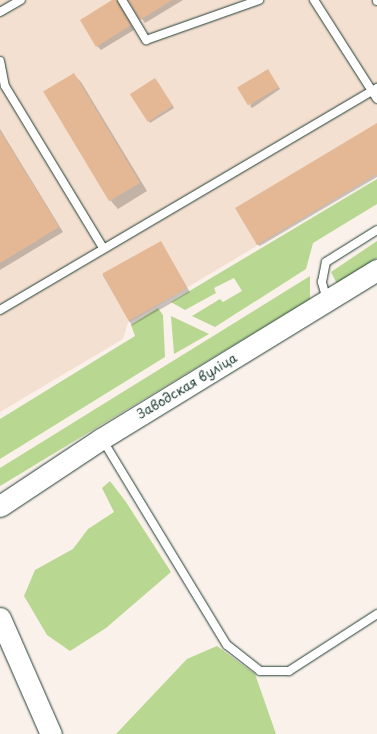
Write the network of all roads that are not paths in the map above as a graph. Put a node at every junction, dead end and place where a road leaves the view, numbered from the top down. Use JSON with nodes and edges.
{"nodes":[{"id":1,"x":21,"y":0,"type":"edge"},
{"id":2,"x":122,"y":0,"type":"edge"},
{"id":3,"x":259,"y":0,"type":"edge"},
{"id":4,"x":314,"y":0,"type":"edge"},
{"id":5,"x":0,"y":12,"type":"edge"},
{"id":6,"x":0,"y":61,"type":"edge"},
{"id":7,"x":2,"y":88,"type":"edge"},
{"id":8,"x":375,"y":89,"type":"edge"},
{"id":9,"x":377,"y":99,"type":"edge"},
{"id":10,"x":377,"y":230,"type":"edge"},
{"id":11,"x":103,"y":248,"type":"junction"},
{"id":12,"x":377,"y":270,"type":"edge"},
{"id":13,"x":327,"y":301,"type":"junction"},
{"id":14,"x":0,"y":310,"type":"edge"},
{"id":15,"x":101,"y":439,"type":"junction"},
{"id":16,"x":0,"y":506,"type":"edge"},
{"id":17,"x":377,"y":614,"type":"edge"},
{"id":18,"x":0,"y":618,"type":"edge"},
{"id":19,"x":51,"y":734,"type":"edge"}],
"edges":[{"from":1,"to":5,"type":"lane"},
{"from":2,"to":3,"type":"lane"},
{"from":4,"to":8,"type":"lane"},
{"from":6,"to":7,"type":"lane"},
{"from":7,"to":11,"type":"lane"},
{"from":8,"to":9,"type":"lane"},
{"from":8,"to":11,"type":"lane"},
{"from":10,"to":13,"type":"lane"},
{"from":11,"to":14,"type":"lane"},
{"from":12,"to":13,"type":"street","name":"Заводская вуліца"},
{"from":13,"to":15,"type":"street","name":"Заводская вуліца"},
{"from":15,"to":16,"type":"street","name":"Заводская вуліца"},
{"from":15,"to":17,"type":"lane"},
{"from":18,"to":19,"type":"street"}]}
